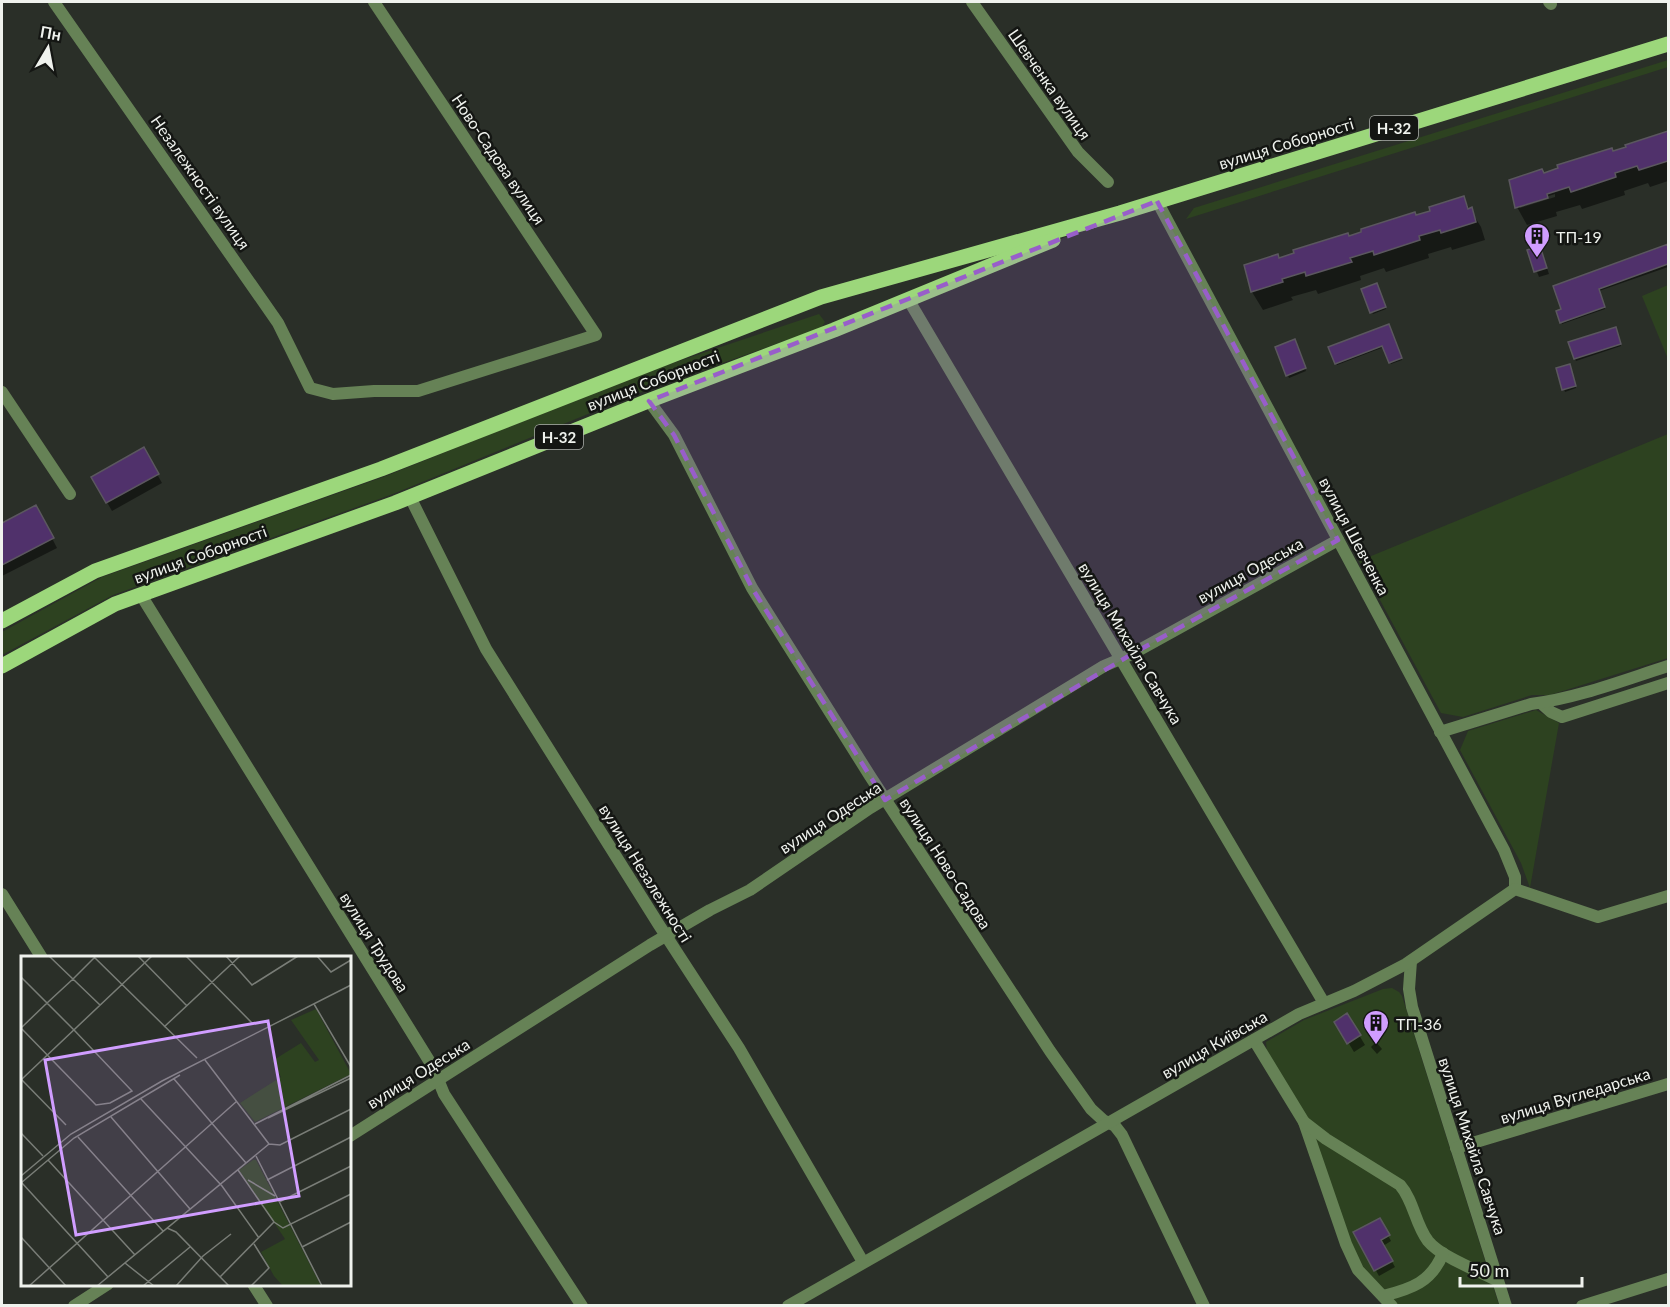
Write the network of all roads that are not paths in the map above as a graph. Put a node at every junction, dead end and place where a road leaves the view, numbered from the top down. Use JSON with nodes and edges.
{"nodes":[{"id":1,"x":54,"y":2,"type":"edge"},
{"id":2,"x":374,"y":2,"type":"edge"},
{"id":3,"x":972,"y":2,"type":"edge"},
{"id":4,"x":1668,"y":44,"type":"edge"},
{"id":5,"x":1108,"y":182,"type":"dead end"},
{"id":6,"x":1157,"y":201,"type":"junction"},
{"id":7,"x":1120,"y":213,"type":"junction"},
{"id":8,"x":909,"y":299,"type":"junction"},
{"id":9,"x":596,"y":335,"type":"joint"},
{"id":10,"x":2,"y":392,"type":"edge"},
{"id":11,"x":649,"y":401,"type":"junction"},
{"id":12,"x":70,"y":494,"type":"dead end"},
{"id":13,"x":410,"y":497,"type":"junction"},
{"id":14,"x":1338,"y":540,"type":"junction"},
{"id":15,"x":141,"y":595,"type":"junction"},
{"id":16,"x":2,"y":621,"type":"edge"},
{"id":17,"x":1121,"y":658,"type":"junction"},
{"id":18,"x":2,"y":666,"type":"edge"},
{"id":19,"x":1668,"y":666,"type":"edge"},
{"id":20,"x":1668,"y":683,"type":"edge"},
{"id":21,"x":1542,"y":704,"type":"junction"},
{"id":22,"x":1440,"y":732,"type":"junction"},
{"id":23,"x":885,"y":800,"type":"junction"},
{"id":24,"x":1515,"y":889,"type":"junction"},
{"id":25,"x":2,"y":894,"type":"edge"},
{"id":26,"x":1668,"y":896,"type":"edge"},
{"id":27,"x":666,"y":936,"type":"junction"},
{"id":28,"x":41,"y":956,"type":"edge"},
{"id":29,"x":1411,"y":961,"type":"junction"},
{"id":30,"x":1324,"y":1003,"type":"junction"},
{"id":31,"x":1254,"y":1040,"type":"junction"},
{"id":32,"x":438,"y":1079,"type":"junction"},
{"id":33,"x":1668,"y":1084,"type":"edge"},
{"id":34,"x":1304,"y":1122,"type":"junction"},
{"id":35,"x":1108,"y":1123,"type":"junction"},
{"id":36,"x":351,"y":1135,"type":"edge"},
{"id":37,"x":1456,"y":1148,"type":"junction"},
{"id":38,"x":1443,"y":1253,"type":"junction"},
{"id":39,"x":863,"y":1262,"type":"junction"},
{"id":40,"x":1668,"y":1279,"type":"edge"},
{"id":41,"x":1498,"y":1281,"type":"junction"},
{"id":42,"x":105,"y":1286,"type":"edge"},
{"id":43,"x":254,"y":1286,"type":"edge"},
{"id":44,"x":1387,"y":1301,"type":"edge"},
{"id":45,"x":74,"y":1305,"type":"edge"},
{"id":46,"x":267,"y":1305,"type":"edge"},
{"id":47,"x":582,"y":1305,"type":"edge"},
{"id":48,"x":788,"y":1305,"type":"edge"},
{"id":49,"x":1204,"y":1305,"type":"edge"},
{"id":50,"x":1506,"y":1305,"type":"edge"},
{"id":51,"x":1582,"y":1305,"type":"edge"}],
"edges":[{"from":1,"to":9,"type":"street","name":"Незалежності вулиця"},
{"from":2,"to":9,"type":"street","name":"Ново-Садова вулиця"},
{"from":3,"to":5,"type":"street","name":"Шевченка вулиця"},
{"from":4,"to":6,"type":"main road","name":"вулиця Соборності","number":"Н-32"},
{"from":6,"to":7,"type":"main road","name":"вулиця Соборності","number":"Н-32"},
{"from":6,"to":14,"type":"street","name":"вулиця Шевченка"},
{"from":7,"to":8,"type":"main road","name":"вулиця Соборності","number":"Н-32"},
{"from":7,"to":16,"type":"main road","name":"вулиця Соборності","number":"Н-32"},
{"from":8,"to":11,"type":"main road","name":"вулиця Соборності","number":"Н-32"},
{"from":8,"to":17,"type":"street","name":"вулиця Михайла Савчука"},
{"from":10,"to":12,"type":"street"},
{"from":11,"to":13,"type":"main road","name":"вулиця Соборності","number":"Н-32"},
{"from":11,"to":23,"type":"street","name":"вулиця Ново-Садова"},
{"from":13,"to":15,"type":"main road","name":"вулиця Соборності","number":"Н-32"},
{"from":13,"to":27,"type":"street","name":"вулиця Незалежності"},
{"from":14,"to":17,"type":"street","name":"вулиця Одеська"},
{"from":14,"to":22,"type":"street","name":"вулиця Шевченка"},
{"from":15,"to":18,"type":"main road","name":"вулиця Соборності","number":"Н-32"},
{"from":15,"to":32,"type":"street","name":"вулиця Трудова"},
{"from":17,"to":23,"type":"street","name":"вулиця Одеська"},
{"from":17,"to":30,"type":"street","name":"вулиця Михайла Савчука"},
{"from":19,"to":21,"type":"street"},
{"from":20,"to":21,"type":"street"},
{"from":21,"to":22,"type":"street"},
{"from":22,"to":24,"type":"street","name":"вулиця Шевченка"},
{"from":23,"to":27,"type":"street","name":"вулиця Одеська"},
{"from":23,"to":35,"type":"street","name":"вулиця Ново-Садова"},
{"from":24,"to":26,"type":"street"},
{"from":24,"to":29,"type":"street","name":"вулиця Київська"},
{"from":25,"to":28,"type":"street"},
{"from":27,"to":32,"type":"street","name":"вулиця Одеська"},
{"from":27,"to":39,"type":"street","name":"вулиця Незалежності"},
{"from":29,"to":30,"type":"street","name":"вулиця Київська"},
{"from":29,"to":37,"type":"street","name":"вулиця Михайла Савчука"},
{"from":30,"to":31,"type":"street","name":"вулиця Київська"},
{"from":31,"to":34,"type":"street"},
{"from":31,"to":35,"type":"street","name":"вулиця Київська"},
{"from":32,"to":36,"type":"street","name":"вулиця Одеська"},
{"from":32,"to":47,"type":"street","name":"вулиця Трудова"},
{"from":33,"to":37,"type":"street","name":"вулиця Вугледарська"},
{"from":34,"to":38,"type":"street"},
{"from":34,"to":44,"type":"street"},
{"from":35,"to":39,"type":"street","name":"вулиця Київська"},
{"from":35,"to":49,"type":"street","name":"вулиця Ново-Садова"},
{"from":37,"to":41,"type":"street","name":"вулиця Михайла Савчука"},
{"from":38,"to":41,"type":"street"},
{"from":38,"to":44,"type":"street"},
{"from":39,"to":48,"type":"street","name":"вулиця Київська"},
{"from":40,"to":51,"type":"street"},
{"from":41,"to":50,"type":"street","name":"вулиця Михайла Савчука"},
{"from":42,"to":45,"type":"street"},
{"from":43,"to":46,"type":"street"}]}
